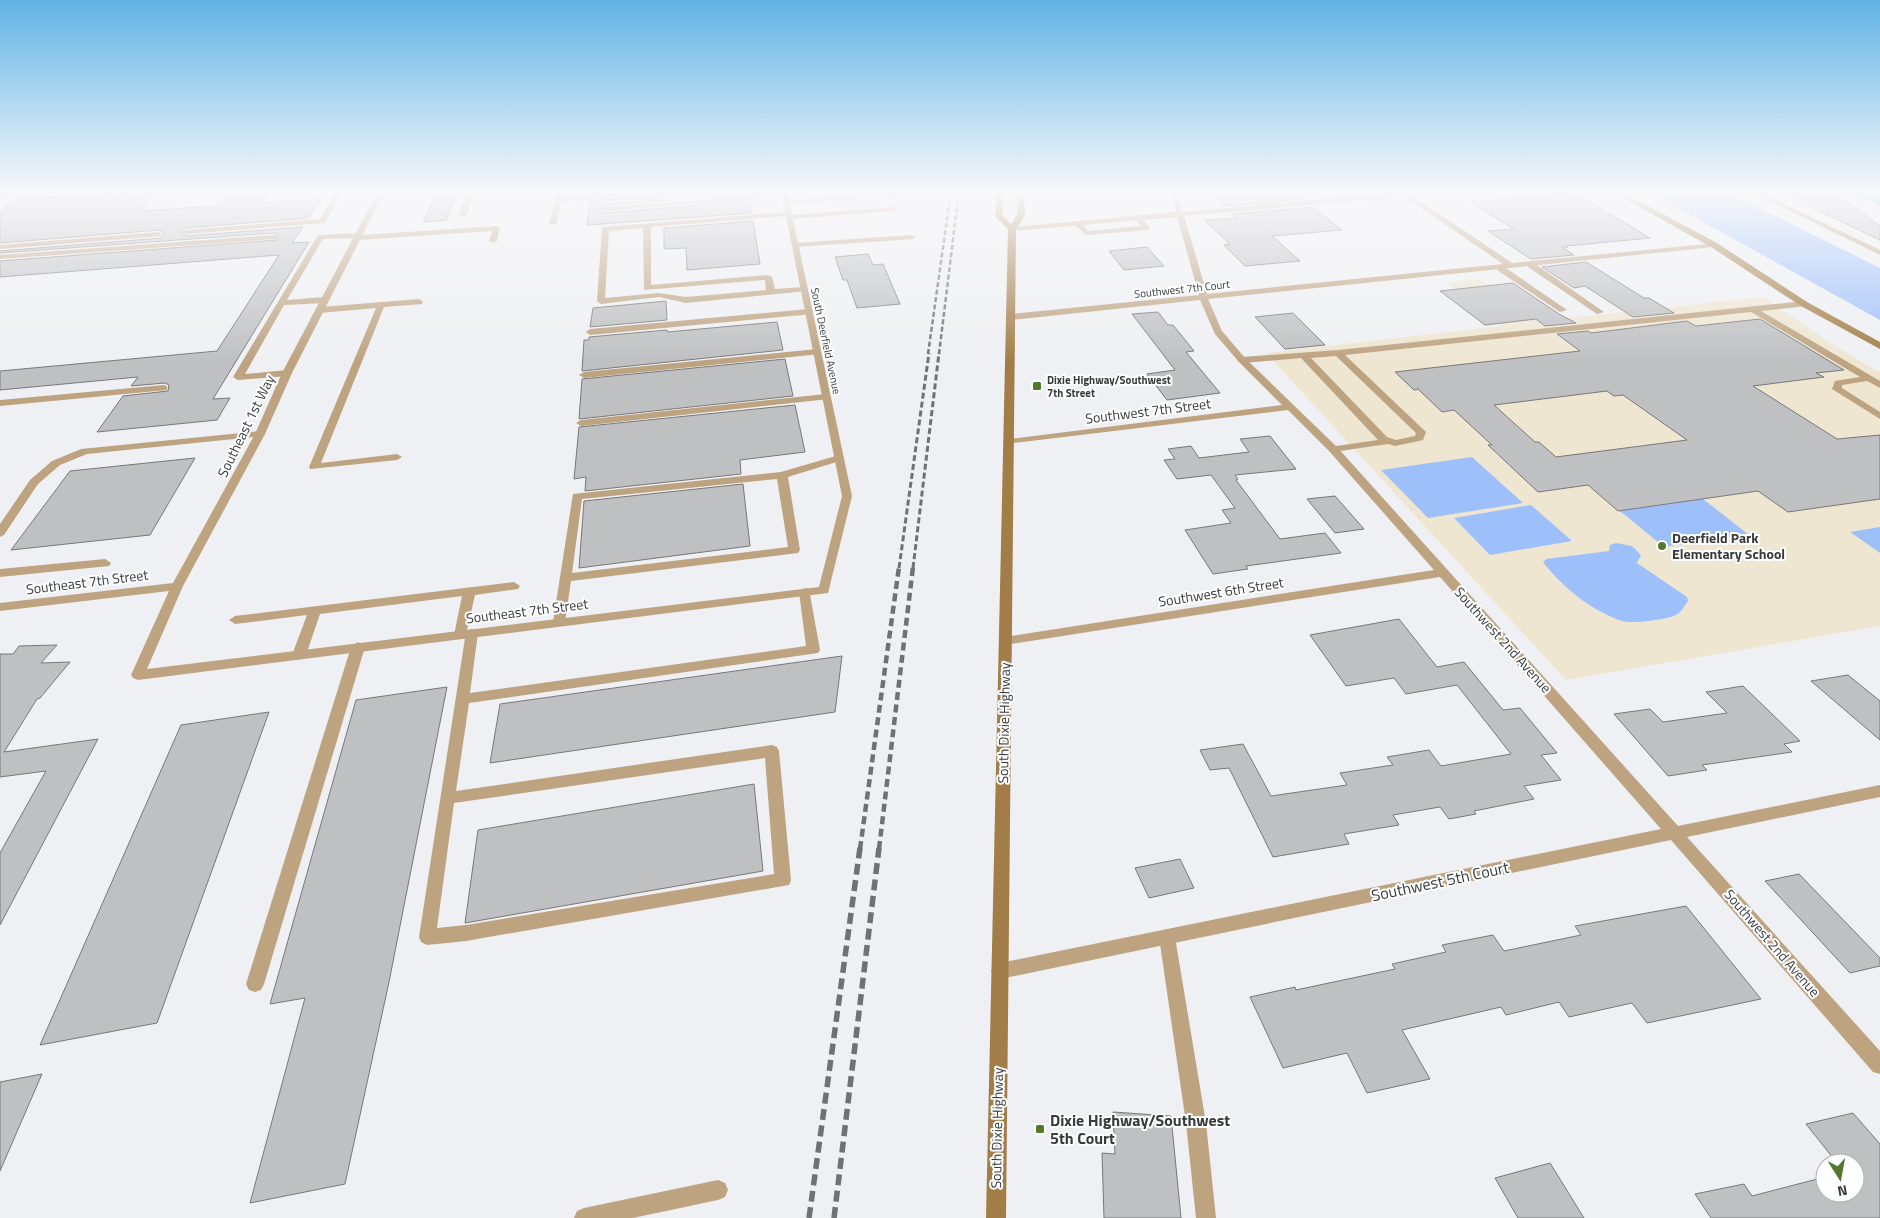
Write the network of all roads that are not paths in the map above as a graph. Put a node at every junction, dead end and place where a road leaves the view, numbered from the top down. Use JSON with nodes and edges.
{"nodes":[{"id":1,"x":125,"y":248,"type":"edge"},
{"id":2,"x":315,"y":248,"type":"edge"},
{"id":3,"x":352,"y":248,"type":"edge"},
{"id":4,"x":603,"y":248,"type":"edge"},
{"id":5,"x":648,"y":248,"type":"edge"},
{"id":6,"x":796,"y":248,"type":"edge"},
{"id":7,"x":1012,"y":248,"type":"edge"},
{"id":8,"x":1190,"y":248,"type":"edge"},
{"id":9,"x":1484,"y":248,"type":"edge"},
{"id":10,"x":1695,"y":248,"type":"edge"},
{"id":11,"x":1717,"y":248,"type":"edge"},
{"id":12,"x":1867,"y":248,"type":"edge"},
{"id":13,"x":1880,"y":254,"type":"edge"},
{"id":14,"x":0,"y":257,"type":"edge"},
{"id":15,"x":1531,"y":264,"type":"junction"},
{"id":16,"x":1511,"y":266,"type":"junction"},
{"id":17,"x":1500,"y":268,"type":"junction"},
{"id":18,"x":647,"y":288,"type":"junction"},
{"id":19,"x":804,"y":290,"type":"junction"},
{"id":20,"x":771,"y":292,"type":"junction"},
{"id":21,"x":660,"y":295,"type":"junction"},
{"id":22,"x":1204,"y":299,"type":"junction"},
{"id":23,"x":419,"y":302,"type":"dead end"},
{"id":24,"x":283,"y":303,"type":"junction"},
{"id":25,"x":1804,"y":304,"type":"junction"},
{"id":26,"x":322,"y":305,"type":"junction"},
{"id":27,"x":381,"y":305,"type":"junction"},
{"id":28,"x":1752,"y":309,"type":"junction"},
{"id":29,"x":1563,"y":310,"type":"dead end"},
{"id":30,"x":809,"y":312,"type":"junction"},
{"id":31,"x":1600,"y":312,"type":"dead end"},
{"id":32,"x":1011,"y":317,"type":"junction"},
{"id":33,"x":590,"y":332,"type":"dead end"},
{"id":34,"x":1880,"y":346,"type":"edge"},
{"id":35,"x":817,"y":352,"type":"junction"},
{"id":36,"x":1338,"y":353,"type":"junction"},
{"id":37,"x":1304,"y":356,"type":"junction"},
{"id":38,"x":1242,"y":360,"type":"junction"},
{"id":39,"x":287,"y":373,"type":"junction"},
{"id":40,"x":584,"y":375,"type":"dead end"},
{"id":41,"x":1880,"y":376,"type":"edge"},
{"id":42,"x":1869,"y":378,"type":"junction"},
{"id":43,"x":1880,"y":384,"type":"edge"},
{"id":44,"x":164,"y":388,"type":"dead end"},
{"id":45,"x":826,"y":397,"type":"junction"},
{"id":46,"x":0,"y":403,"type":"edge"},
{"id":47,"x":1290,"y":407,"type":"junction"},
{"id":48,"x":1880,"y":416,"type":"edge"},
{"id":49,"x":581,"y":424,"type":"dead end"},
{"id":50,"x":260,"y":434,"type":"junction"},
{"id":51,"x":1389,"y":441,"type":"junction"},
{"id":52,"x":1009,"y":442,"type":"junction"},
{"id":53,"x":1333,"y":449,"type":"junction"},
{"id":54,"x":397,"y":457,"type":"dead end"},
{"id":55,"x":839,"y":458,"type":"junction"},
{"id":56,"x":782,"y":475,"type":"junction"},
{"id":57,"x":847,"y":496,"type":"joint"},
{"id":58,"x":0,"y":534,"type":"edge"},
{"id":59,"x":105,"y":563,"type":"dead end"},
{"id":60,"x":0,"y":573,"type":"edge"},
{"id":61,"x":1442,"y":573,"type":"junction"},
{"id":62,"x":565,"y":578,"type":"junction"},
{"id":63,"x":177,"y":586,"type":"junction"},
{"id":64,"x":514,"y":586,"type":"dead end"},
{"id":65,"x":469,"y":592,"type":"junction"},
{"id":66,"x":804,"y":592,"type":"junction"},
{"id":67,"x":0,"y":607,"type":"edge"},
{"id":68,"x":315,"y":610,"type":"junction"},
{"id":69,"x":235,"y":620,"type":"dead end"},
{"id":70,"x":559,"y":622,"type":"junction"},
{"id":71,"x":466,"y":634,"type":"junction"},
{"id":72,"x":1005,"y":641,"type":"junction"},
{"id":73,"x":358,"y":647,"type":"junction"},
{"id":74,"x":299,"y":655,"type":"junction"},
{"id":75,"x":138,"y":675,"type":"joint"},
{"id":76,"x":462,"y":700,"type":"junction"},
{"id":77,"x":1880,"y":791,"type":"edge"},
{"id":78,"x":447,"y":798,"type":"junction"},
{"id":79,"x":1676,"y":833,"type":"junction"},
{"id":80,"x":1167,"y":937,"type":"junction"},
{"id":81,"x":1000,"y":971,"type":"junction"},
{"id":82,"x":255,"y":984,"type":"dead end"},
{"id":83,"x":1880,"y":1065,"type":"edge"},
{"id":84,"x":718,"y":1190,"type":"dead end"},
{"id":85,"x":584,"y":1218,"type":"edge"},
{"id":86,"x":996,"y":1218,"type":"edge"},
{"id":87,"x":1206,"y":1218,"type":"edge"}],
"edges":[{"from":1,"to":14,"type":"street"},
{"from":2,"to":24,"type":"street"},
{"from":3,"to":26,"type":"street","name":"Southeast 1st Way"},
{"from":4,"to":21,"type":"street"},
{"from":5,"to":18,"type":"street"},
{"from":6,"to":19,"type":"street","name":"South Deerfield Avenue"},
{"from":7,"to":32,"type":"main road","name":"South Dixie Highway"},
{"from":8,"to":22,"type":"street","name":"Southwest 2nd Avenue"},
{"from":9,"to":16,"type":"street"},
{"from":10,"to":15,"type":"street","name":"Southwest 7th Court"},
{"from":11,"to":25,"type":"main road"},
{"from":12,"to":13,"type":"street"},
{"from":15,"to":16,"type":"street","name":"Southwest 7th Court"},
{"from":15,"to":31,"type":"street"},
{"from":16,"to":17,"type":"street","name":"Southwest 7th Court"},
{"from":17,"to":22,"type":"street","name":"Southwest 7th Court"},
{"from":17,"to":29,"type":"street"},
{"from":18,"to":20,"type":"street"},
{"from":18,"to":21,"type":"street"},
{"from":19,"to":20,"type":"street"},
{"from":19,"to":30,"type":"street","name":"South Deerfield Avenue"},
{"from":20,"to":21,"type":"street"},
{"from":22,"to":32,"type":"street","name":"Southwest 7th Court"},
{"from":22,"to":38,"type":"street","name":"Southwest 2nd Avenue"},
{"from":23,"to":27,"type":"street"},
{"from":24,"to":26,"type":"street"},
{"from":24,"to":39,"type":"street"},
{"from":25,"to":28,"type":"street"},
{"from":25,"to":34,"type":"main road"},
{"from":26,"to":27,"type":"street"},
{"from":26,"to":39,"type":"street","name":"Southeast 1st Way"},
{"from":27,"to":54,"type":"street"},
{"from":28,"to":36,"type":"street"},
{"from":28,"to":42,"type":"street"},
{"from":30,"to":33,"type":"street"},
{"from":30,"to":35,"type":"street","name":"South Deerfield Avenue"},
{"from":32,"to":52,"type":"main road","name":"South Dixie Highway"},
{"from":35,"to":40,"type":"street"},
{"from":35,"to":45,"type":"street","name":"South Deerfield Avenue"},
{"from":36,"to":37,"type":"street"},
{"from":36,"to":51,"type":"street"},
{"from":37,"to":38,"type":"street"},
{"from":37,"to":51,"type":"street"},
{"from":38,"to":47,"type":"street","name":"Southwest 2nd Avenue"},
{"from":39,"to":50,"type":"street","name":"Southeast 1st Way"},
{"from":41,"to":42,"type":"street"},
{"from":42,"to":43,"type":"street"},
{"from":42,"to":48,"type":"street"},
{"from":44,"to":46,"type":"street"},
{"from":45,"to":49,"type":"street"},
{"from":45,"to":55,"type":"street","name":"South Deerfield Avenue"},
{"from":47,"to":52,"type":"street","name":"Southwest 7th Street"},
{"from":47,"to":53,"type":"street","name":"Southwest 2nd Avenue"},
{"from":50,"to":58,"type":"street"},
{"from":50,"to":63,"type":"street","name":"Southeast 1st Way"},
{"from":51,"to":53,"type":"street"},
{"from":52,"to":72,"type":"main road","name":"South Dixie Highway"},
{"from":53,"to":61,"type":"street","name":"Southwest 2nd Avenue"},
{"from":55,"to":56,"type":"street"},
{"from":55,"to":57,"type":"street","name":"South Deerfield Avenue"},
{"from":56,"to":62,"type":"street"},
{"from":56,"to":62,"type":"street"},
{"from":57,"to":66,"type":"street","name":"Southeast 7th Street"},
{"from":59,"to":60,"type":"street"},
{"from":61,"to":72,"type":"street","name":"Southwest 6th Street"},
{"from":61,"to":79,"type":"street","name":"Southwest 2nd Avenue"},
{"from":62,"to":70,"type":"street"},
{"from":63,"to":67,"type":"street","name":"Southeast 7th Street"},
{"from":63,"to":75,"type":"street","name":"Southeast 1st Way"},
{"from":64,"to":65,"type":"street"},
{"from":65,"to":68,"type":"street"},
{"from":65,"to":71,"type":"street"},
{"from":66,"to":70,"type":"street","name":"Southeast 7th Street"},
{"from":66,"to":76,"type":"street"},
{"from":68,"to":69,"type":"street"},
{"from":68,"to":74,"type":"street"},
{"from":70,"to":71,"type":"street","name":"Southeast 7th Street"},
{"from":71,"to":73,"type":"street","name":"Southeast 7th Street"},
{"from":71,"to":76,"type":"street"},
{"from":72,"to":81,"type":"main road","name":"South Dixie Highway"},
{"from":73,"to":74,"type":"street","name":"Southeast 7th Street"},
{"from":73,"to":82,"type":"street"},
{"from":74,"to":75,"type":"street","name":"Southeast 7th Street"},
{"from":76,"to":78,"type":"street"},
{"from":77,"to":79,"type":"street","name":"Southwest 5th Court"},
{"from":78,"to":78,"type":"street"},
{"from":79,"to":80,"type":"street","name":"Southwest 5th Court"},
{"from":79,"to":83,"type":"street","name":"Southwest 2nd Avenue"},
{"from":80,"to":81,"type":"street","name":"Southwest 5th Court"},
{"from":80,"to":87,"type":"street"},
{"from":81,"to":86,"type":"main road","name":"South Dixie Highway"},
{"from":84,"to":85,"type":"street"}]}
